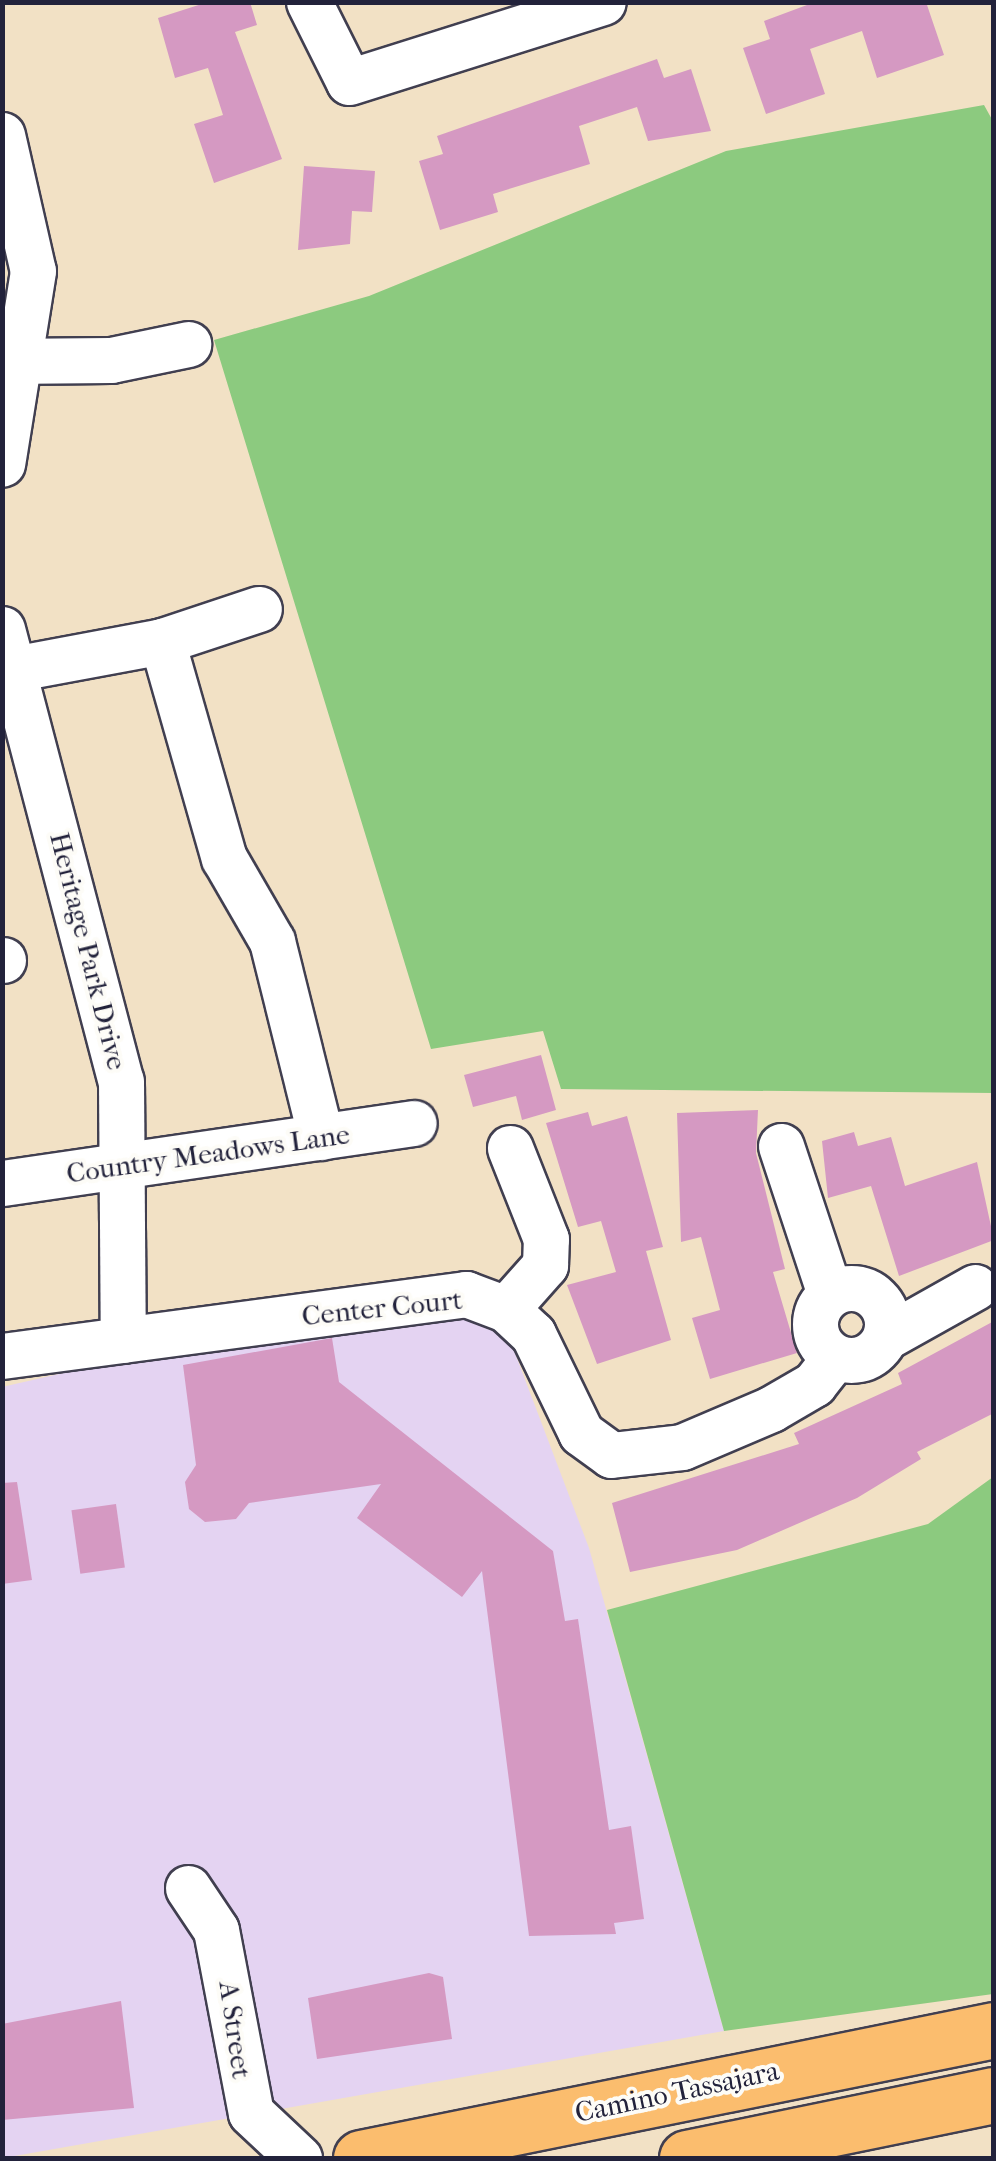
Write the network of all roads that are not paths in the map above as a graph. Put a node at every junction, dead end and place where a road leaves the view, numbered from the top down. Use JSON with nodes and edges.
{"nodes":[{"id":1,"x":309,"y":2,"type":"edge"},
{"id":2,"x":603,"y":2,"type":"edge"},
{"id":3,"x":2,"y":135,"type":"edge"},
{"id":4,"x":188,"y":344,"type":"dead end"},
{"id":5,"x":13,"y":359,"type":"edge"},
{"id":6,"x":2,"y":464,"type":"edge"},
{"id":7,"x":259,"y":609,"type":"dead end"},
{"id":8,"x":162,"y":641,"type":"junction"},
{"id":9,"x":6,"y":657,"type":"edge"},
{"id":10,"x":414,"y":1123,"type":"dead end"},
{"id":11,"x":320,"y":1137,"type":"junction"},
{"id":12,"x":781,"y":1146,"type":"dead end"},
{"id":13,"x":510,"y":1148,"type":"dead end"},
{"id":14,"x":124,"y":1167,"type":"junction"},
{"id":15,"x":2,"y":1183,"type":"edge"},
{"id":16,"x":975,"y":1287,"type":"dead end"},
{"id":17,"x":830,"y":1294,"type":"junction"},
{"id":18,"x":506,"y":1309,"type":"junction"},
{"id":19,"x":886,"y":1337,"type":"junction"},
{"id":20,"x":123,"y":1340,"type":"junction"},
{"id":21,"x":2,"y":1356,"type":"edge"},
{"id":22,"x":834,"y":1358,"type":"junction"},
{"id":23,"x":188,"y":1888,"type":"dead end"},
{"id":24,"x":994,"y":2030,"type":"edge"},
{"id":25,"x":994,"y":2095,"type":"edge"},
{"id":26,"x":300,"y":2158,"type":"edge"},
{"id":27,"x":361,"y":2158,"type":"edge"},
{"id":28,"x":688,"y":2158,"type":"edge"}],
"edges":[{"from":1,"to":2,"type":"street"},
{"from":3,"to":5,"type":"street"},
{"from":4,"to":5,"type":"street"},
{"from":5,"to":6,"type":"street"},
{"from":7,"to":8,"type":"street"},
{"from":8,"to":9,"type":"street"},
{"from":8,"to":11,"type":"street"},
{"from":9,"to":14,"type":"street","name":"Heritage Park Drive"},
{"from":10,"to":11,"type":"street","name":"Country Meadows Lane"},
{"from":11,"to":14,"type":"street","name":"Country Meadows Lane"},
{"from":12,"to":17,"type":"street"},
{"from":13,"to":18,"type":"street"},
{"from":14,"to":15,"type":"street","name":"Country Meadows Lane"},
{"from":14,"to":20,"type":"street","name":"Heritage Park Drive"},
{"from":16,"to":19,"type":"street"},
{"from":17,"to":19,"type":"street"},
{"from":17,"to":22,"type":"street"},
{"from":18,"to":20,"type":"street","name":"Center Court"},
{"from":18,"to":22,"type":"street"},
{"from":19,"to":22,"type":"street"},
{"from":20,"to":21,"type":"street","name":"Center Court"},
{"from":23,"to":26,"type":"street","name":"A Street"},
{"from":24,"to":27,"type":"main road","name":"Camino Tassajara"},
{"from":25,"to":28,"type":"main road"}]}
